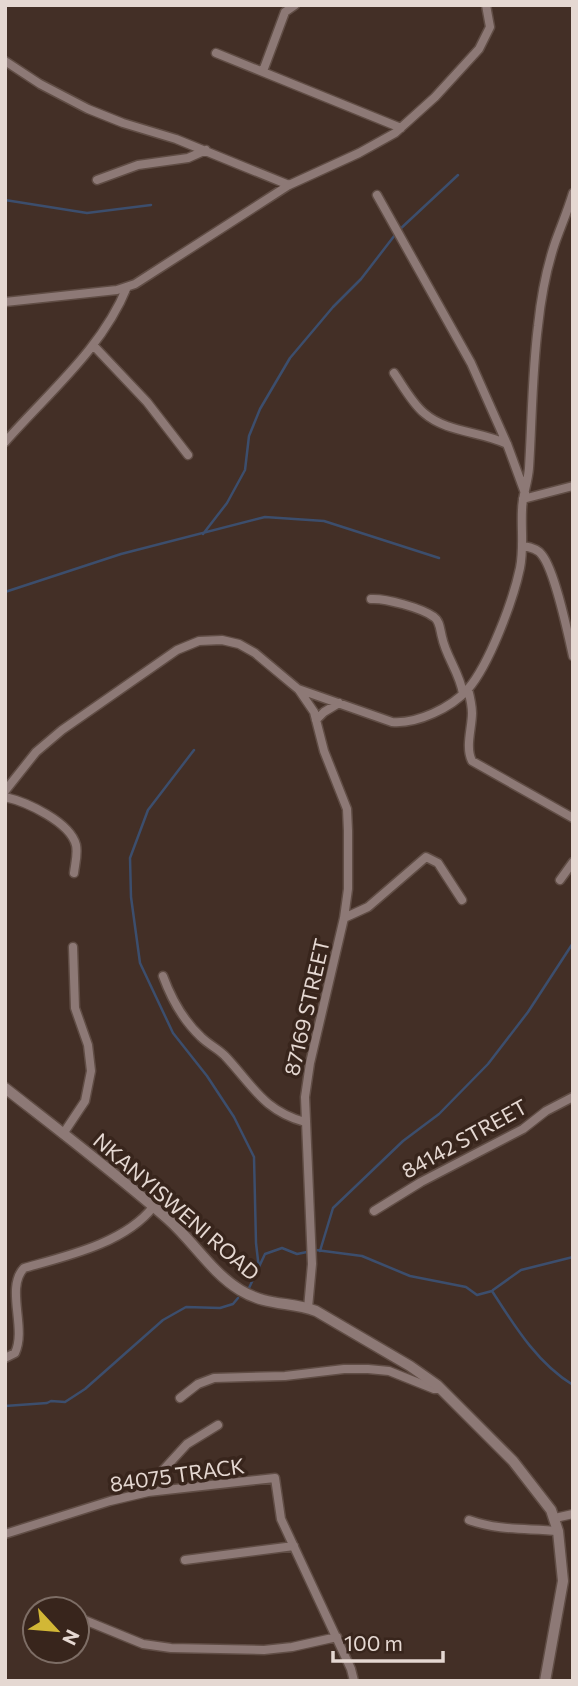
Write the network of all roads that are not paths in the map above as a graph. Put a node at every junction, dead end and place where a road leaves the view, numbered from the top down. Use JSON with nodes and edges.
{"nodes":[{"id":1,"x":295,"y":5,"type":"edge"},
{"id":2,"x":486,"y":5,"type":"edge"},
{"id":3,"x":216,"y":52,"type":"dead end"},
{"id":4,"x":5,"y":61,"type":"edge"},
{"id":5,"x":262,"y":71,"type":"junction"},
{"id":6,"x":401,"y":128,"type":"junction"},
{"id":7,"x":206,"y":150,"type":"junction"},
{"id":8,"x":97,"y":180,"type":"dead end"},
{"id":9,"x":289,"y":186,"type":"junction"},
{"id":10,"x":573,"y":193,"type":"edge"},
{"id":11,"x":377,"y":195,"type":"dead end"},
{"id":12,"x":127,"y":287,"type":"junction"},
{"id":13,"x":5,"y":302,"type":"edge"},
{"id":14,"x":93,"y":345,"type":"junction"},
{"id":15,"x":394,"y":373,"type":"dead end"},
{"id":16,"x":5,"y":442,"type":"edge"},
{"id":17,"x":507,"y":444,"type":"junction"},
{"id":18,"x":188,"y":455,"type":"dead end"},
{"id":19,"x":573,"y":486,"type":"edge"},
{"id":20,"x":524,"y":496,"type":"junction"},
{"id":21,"x":523,"y":545,"type":"junction"},
{"id":22,"x":371,"y":599,"type":"dead end"},
{"id":23,"x":573,"y":656,"type":"edge"},
{"id":24,"x":298,"y":689,"type":"junction"},
{"id":25,"x":466,"y":691,"type":"junction"},
{"id":26,"x":339,"y":703,"type":"junction"},
{"id":27,"x":316,"y":720,"type":"junction"},
{"id":28,"x":5,"y":791,"type":"edge"},
{"id":29,"x":5,"y":796,"type":"edge"},
{"id":30,"x":573,"y":818,"type":"edge"},
{"id":31,"x":573,"y":862,"type":"edge"},
{"id":32,"x":74,"y":873,"type":"dead end"},
{"id":33,"x":560,"y":880,"type":"dead end"},
{"id":34,"x":463,"y":900,"type":"dead end"},
{"id":35,"x":344,"y":918,"type":"junction"},
{"id":36,"x":73,"y":947,"type":"dead end"},
{"id":37,"x":163,"y":976,"type":"dead end"},
{"id":38,"x":5,"y":1088,"type":"edge"},
{"id":39,"x":573,"y":1097,"type":"edge"},
{"id":40,"x":305,"y":1122,"type":"junction"},
{"id":41,"x":64,"y":1133,"type":"junction"},
{"id":42,"x":153,"y":1207,"type":"junction"},
{"id":43,"x":374,"y":1211,"type":"dead end"},
{"id":44,"x":308,"y":1308,"type":"junction"},
{"id":45,"x":5,"y":1357,"type":"edge"},
{"id":46,"x":441,"y":1389,"type":"junction"},
{"id":47,"x":180,"y":1398,"type":"dead end"},
{"id":48,"x":218,"y":1425,"type":"dead end"},
{"id":49,"x":142,"y":1493,"type":"junction"},
{"id":50,"x":573,"y":1514,"type":"edge"},
{"id":51,"x":555,"y":1518,"type":"junction"},
{"id":52,"x":469,"y":1520,"type":"dead end"},
{"id":53,"x":558,"y":1531,"type":"junction"},
{"id":54,"x":5,"y":1534,"type":"edge"},
{"id":55,"x":293,"y":1546,"type":"junction"},
{"id":56,"x":185,"y":1560,"type":"dead end"},
{"id":57,"x":568,"y":1580,"type":"edge"},
{"id":58,"x":91,"y":1623,"type":"edge"},
{"id":59,"x":337,"y":1637,"type":"junction"},
{"id":60,"x":354,"y":1681,"type":"edge"},
{"id":61,"x":545,"y":1681,"type":"edge"}],
"edges":[{"from":1,"to":5,"type":"street"},
{"from":2,"to":6,"type":"street"},
{"from":3,"to":5,"type":"street"},
{"from":4,"to":7,"type":"street"},
{"from":5,"to":6,"type":"street"},
{"from":6,"to":9,"type":"street"},
{"from":7,"to":8,"type":"street"},
{"from":7,"to":9,"type":"street"},
{"from":9,"to":12,"type":"street"},
{"from":10,"to":20,"type":"street"},
{"from":11,"to":17,"type":"street"},
{"from":12,"to":13,"type":"street"},
{"from":12,"to":14,"type":"street"},
{"from":14,"to":16,"type":"street"},
{"from":14,"to":18,"type":"street"},
{"from":15,"to":17,"type":"street"},
{"from":17,"to":20,"type":"street"},
{"from":19,"to":20,"type":"street"},
{"from":20,"to":21,"type":"street"},
{"from":21,"to":23,"type":"street"},
{"from":21,"to":25,"type":"street"},
{"from":22,"to":25,"type":"street"},
{"from":24,"to":26,"type":"street"},
{"from":24,"to":27,"type":"street","name":"87169 STREET"},
{"from":24,"to":28,"type":"street"},
{"from":25,"to":26,"type":"street"},
{"from":25,"to":30,"type":"street"},
{"from":26,"to":27,"type":"street"},
{"from":27,"to":35,"type":"street","name":"87169 STREET"},
{"from":29,"to":32,"type":"street"},
{"from":31,"to":33,"type":"street"},
{"from":34,"to":35,"type":"street"},
{"from":35,"to":40,"type":"street","name":"87169 STREET"},
{"from":36,"to":41,"type":"street"},
{"from":37,"to":40,"type":"street"},
{"from":38,"to":41,"type":"street","name":"NKANYISWENI ROAD"},
{"from":39,"to":43,"type":"street","name":"84142 STREET"},
{"from":40,"to":44,"type":"street","name":"87169 STREET"},
{"from":41,"to":42,"type":"street","name":"NKANYISWENI ROAD"},
{"from":42,"to":44,"type":"street","name":"NKANYISWENI ROAD"},
{"from":42,"to":45,"type":"street"},
{"from":44,"to":46,"type":"street","name":"NKANYISWENI ROAD"},
{"from":46,"to":47,"type":"street"},
{"from":46,"to":51,"type":"street","name":"NKANYISWENI ROAD"},
{"from":48,"to":49,"type":"street"},
{"from":49,"to":54,"type":"street","name":"84075 TRACK"},
{"from":49,"to":55,"type":"street","name":"84075 TRACK"},
{"from":50,"to":51,"type":"street"},
{"from":51,"to":53,"type":"street","name":"NKANYISWENI ROAD"},
{"from":52,"to":53,"type":"street"},
{"from":53,"to":57,"type":"street","name":"NKANYISWENI ROAD"},
{"from":55,"to":56,"type":"street"},
{"from":55,"to":59,"type":"street"},
{"from":57,"to":61,"type":"street","name":"NKANYISWENI ROAD"},
{"from":58,"to":59,"type":"street"},
{"from":59,"to":60,"type":"street"}]}
